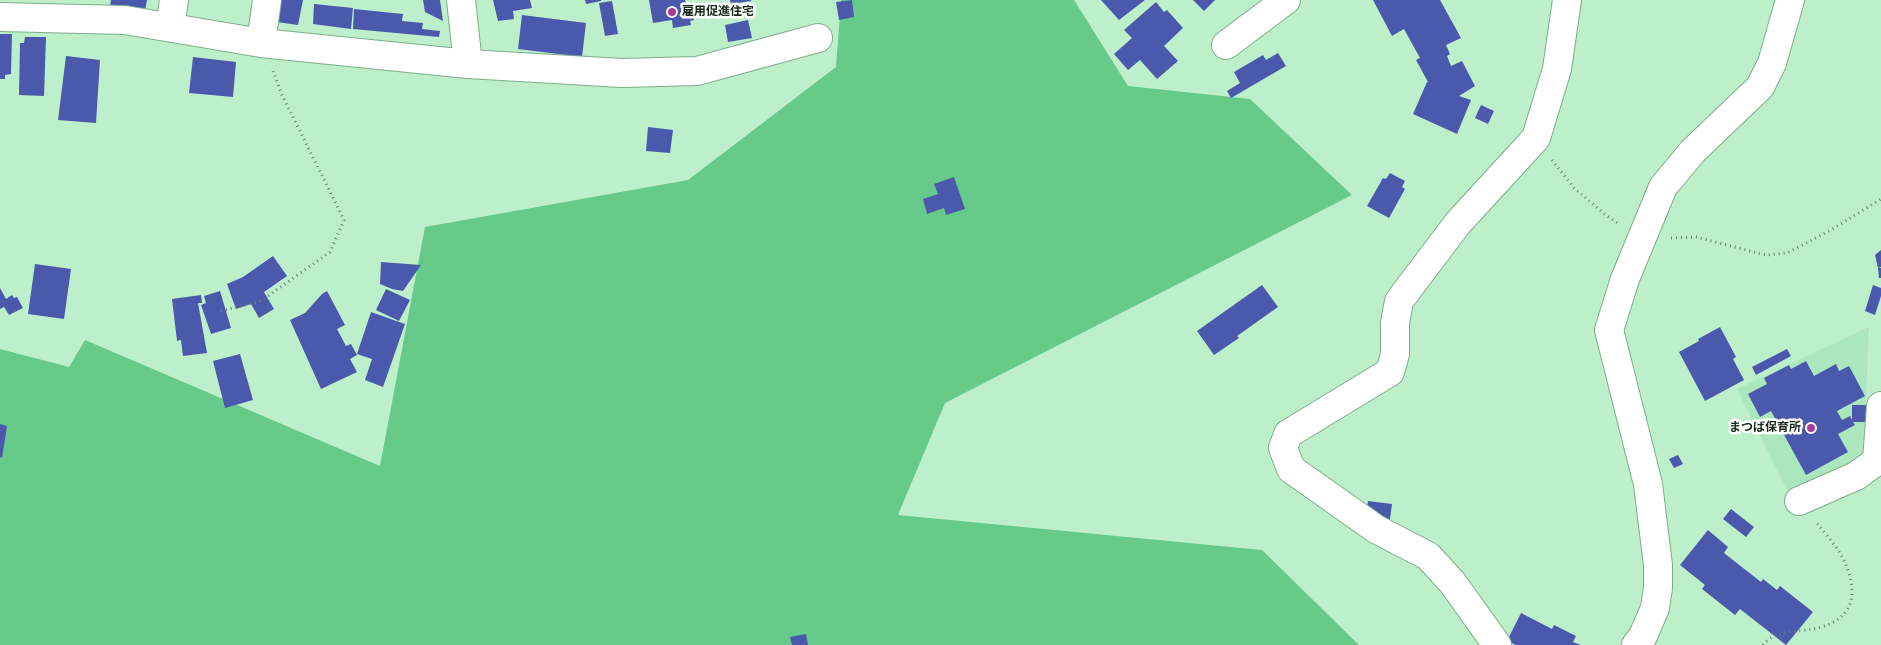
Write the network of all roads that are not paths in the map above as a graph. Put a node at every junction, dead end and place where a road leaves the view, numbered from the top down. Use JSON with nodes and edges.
{"nodes":[{"id":1,"x":174,"y":0,"type":"edge"},
{"id":2,"x":267,"y":0,"type":"edge"},
{"id":3,"x":461,"y":0,"type":"edge"},
{"id":4,"x":1286,"y":0,"type":"edge"},
{"id":5,"x":1567,"y":0,"type":"edge"},
{"id":6,"x":1790,"y":0,"type":"edge"},
{"id":7,"x":37,"y":10,"type":"edge"},
{"id":8,"x":0,"y":17,"type":"edge"},
{"id":9,"x":170,"y":27,"type":"junction"},
{"id":10,"x":818,"y":38,"type":"dead end"},
{"id":11,"x":261,"y":43,"type":"junction"},
{"id":12,"x":1226,"y":45,"type":"dead end"},
{"id":13,"x":468,"y":64,"type":"junction"},
{"id":14,"x":1881,"y":406,"type":"edge"},
{"id":15,"x":1799,"y":501,"type":"road end"},
{"id":16,"x":1497,"y":645,"type":"edge"},
{"id":17,"x":1636,"y":645,"type":"edge"}],
"edges":[{"from":1,"to":9,"type":"street"},
{"from":2,"to":11,"type":"street"},
{"from":3,"to":13,"type":"street"},
{"from":4,"to":12,"type":"street"},
{"from":5,"to":16,"type":"street"},
{"from":6,"to":17,"type":"street"},
{"from":7,"to":8,"type":"street"},
{"from":7,"to":9,"type":"street"},
{"from":9,"to":11,"type":"street"},
{"from":10,"to":13,"type":"street"},
{"from":11,"to":13,"type":"street"},
{"from":14,"to":15,"type":"street"}]}
